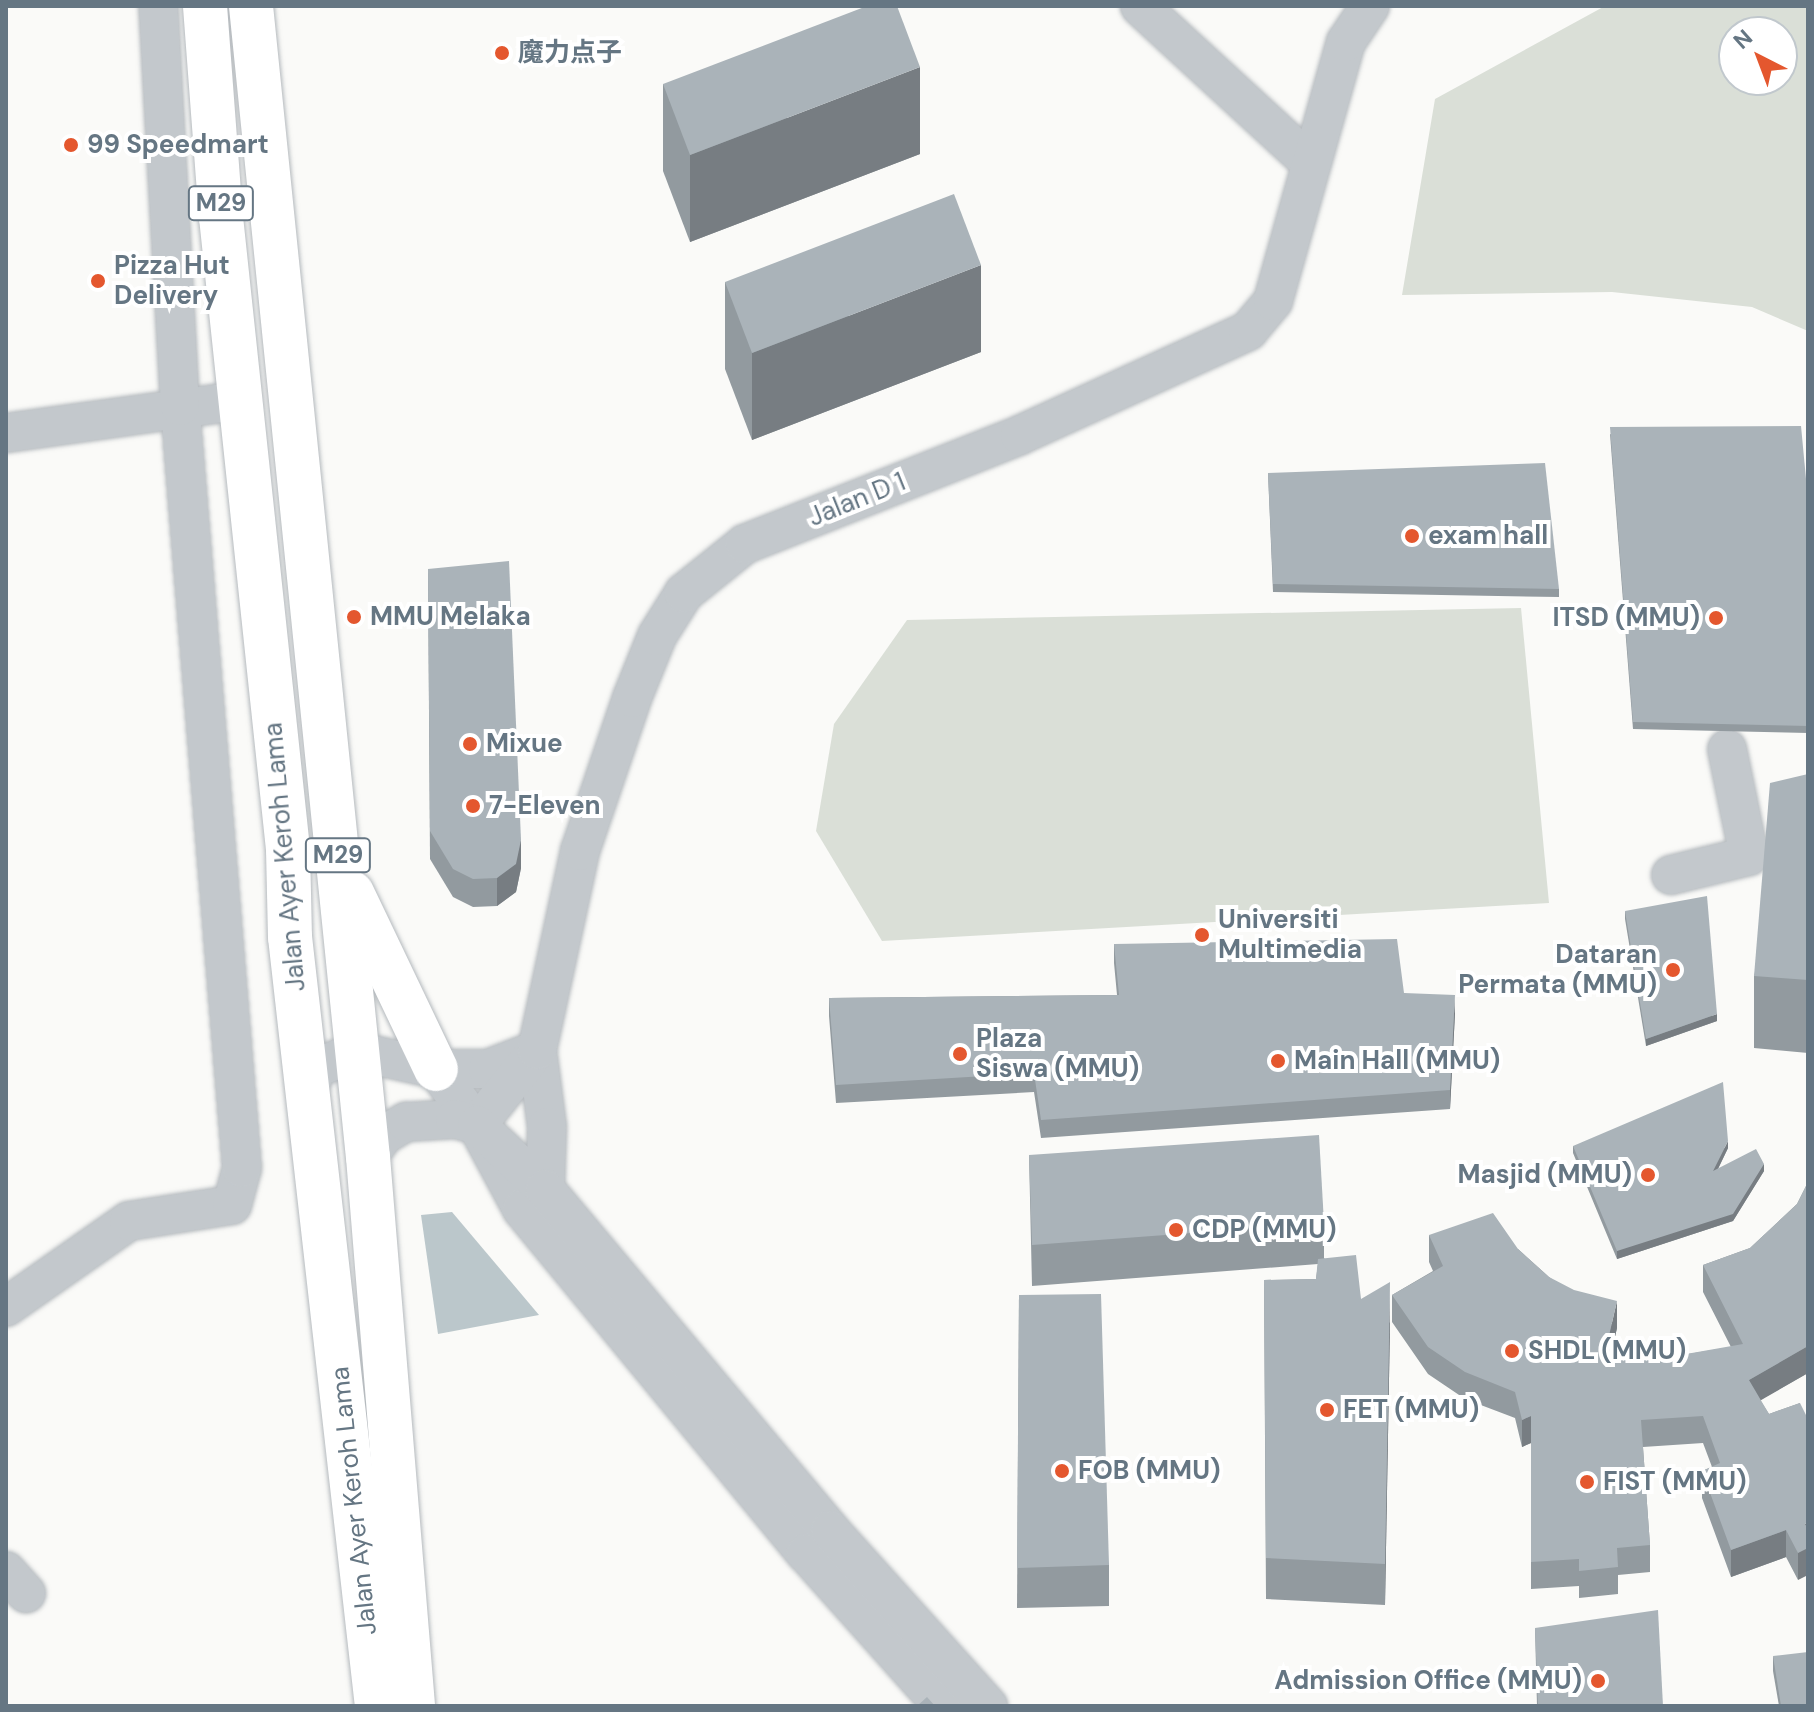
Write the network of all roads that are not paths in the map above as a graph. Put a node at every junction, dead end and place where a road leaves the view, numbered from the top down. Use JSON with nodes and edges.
{"nodes":[{"id":1,"x":158,"y":6,"type":"edge"},
{"id":2,"x":205,"y":6,"type":"edge"},
{"id":3,"x":251,"y":6,"type":"edge"},
{"id":4,"x":1140,"y":6,"type":"edge"},
{"id":5,"x":1370,"y":6,"type":"edge"},
{"id":6,"x":1311,"y":163,"type":"junction"},
{"id":7,"x":273,"y":238,"type":"junction"},
{"id":8,"x":243,"y":400,"type":"junction"},
{"id":9,"x":180,"y":406,"type":"junction"},
{"id":10,"x":6,"y":433,"type":"edge"},
{"id":11,"x":311,"y":563,"type":"junction"},
{"id":12,"x":1727,"y":749,"type":"dead end"},
{"id":13,"x":339,"y":865,"type":"junction"},
{"id":14,"x":1671,"y":875,"type":"dead end"},
{"id":15,"x":537,"y":1050,"type":"junction"},
{"id":16,"x":356,"y":1051,"type":"junction"},
{"id":17,"x":436,"y":1069,"type":"junction"},
{"id":18,"x":310,"y":1088,"type":"junction"},
{"id":19,"x":477,"y":1125,"type":"junction"},
{"id":20,"x":368,"y":1157,"type":"junction"},
{"id":21,"x":545,"y":1189,"type":"junction"},
{"id":22,"x":6,"y":1307,"type":"edge"},
{"id":23,"x":931,"y":1702,"type":"edge"},
{"id":24,"x":377,"y":1706,"type":"edge"},
{"id":25,"x":413,"y":1706,"type":"edge"},
{"id":26,"x":988,"y":1706,"type":"edge"}],
"edges":[{"from":1,"to":9,"type":"street"},
{"from":2,"to":8,"type":"main road","name":"Jalan Ayer Keroh Lama","number":"M29"},
{"from":3,"to":7,"type":"main road","name":"Jalan Ayer Keroh Lama","number":"M29"},
{"from":4,"to":6,"type":"street"},
{"from":5,"to":6,"type":"street","name":"Jalan D 1"},
{"from":6,"to":15,"type":"street","name":"Jalan D 1"},
{"from":7,"to":8,"type":"main road"},
{"from":7,"to":11,"type":"main road","name":"Jalan Ayer Keroh Lama","number":"M29"},
{"from":8,"to":9,"type":"street"},
{"from":8,"to":11,"type":"main road"},
{"from":8,"to":18,"type":"main road","name":"Jalan Ayer Keroh Lama","number":"M29"},
{"from":9,"to":10,"type":"street"},
{"from":9,"to":22,"type":"street"},
{"from":11,"to":13,"type":"main road","name":"Jalan Ayer Keroh Lama","number":"M29"},
{"from":12,"to":14,"type":"street"},
{"from":13,"to":16,"type":"main road","name":"Jalan Ayer Keroh Lama","number":"M29"},
{"from":13,"to":17,"type":"main road"},
{"from":15,"to":17,"type":"street"},
{"from":15,"to":19,"type":"street","name":"Jalan D 1"},
{"from":15,"to":21,"type":"street"},
{"from":16,"to":17,"type":"street"},
{"from":16,"to":18,"type":"street"},
{"from":16,"to":20,"type":"main road","name":"Jalan Ayer Keroh Lama","number":"M29"},
{"from":17,"to":19,"type":"street"},
{"from":18,"to":24,"type":"main road","name":"Jalan Ayer Keroh Lama","number":"M29"},
{"from":19,"to":20,"type":"street"},
{"from":19,"to":21,"type":"street"},
{"from":19,"to":23,"type":"street"},
{"from":20,"to":25,"type":"main road","name":"Jalan Ayer Keroh Lama","number":"M29"},
{"from":21,"to":26,"type":"street"}]}
